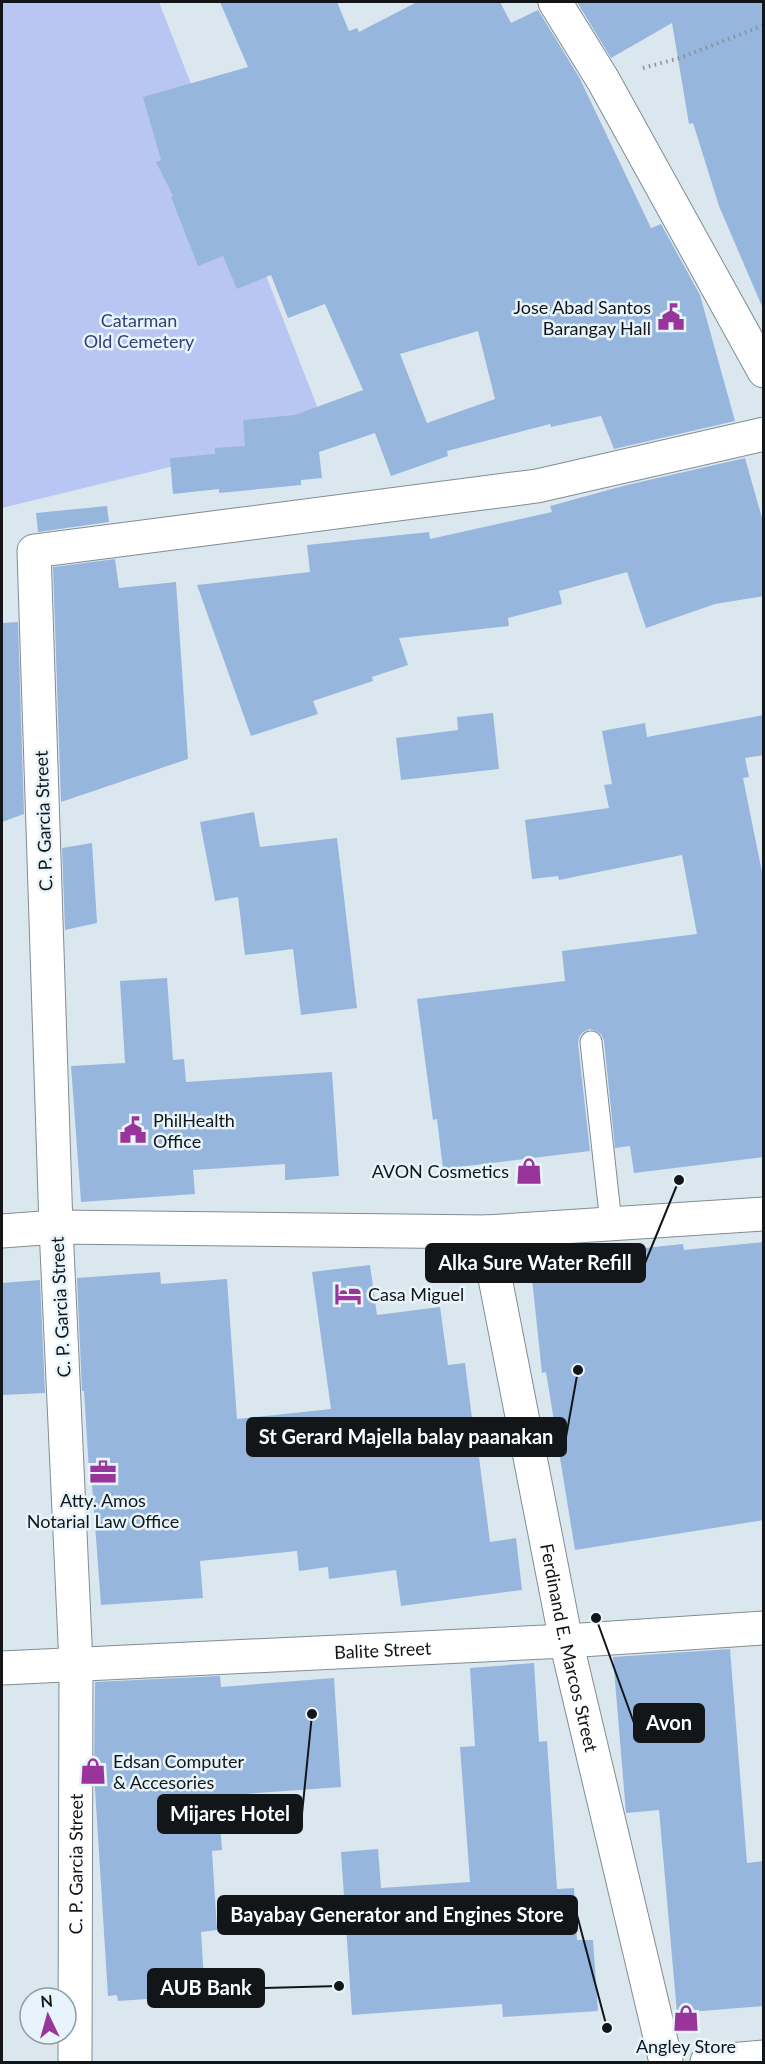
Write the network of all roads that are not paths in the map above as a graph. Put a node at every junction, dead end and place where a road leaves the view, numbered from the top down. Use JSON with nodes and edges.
{"nodes":[{"id":1,"x":555,"y":2,"type":"edge"},
{"id":2,"x":764,"y":371,"type":"edge"},
{"id":3,"x":764,"y":434,"type":"edge"},
{"id":4,"x":591,"y":1042,"type":"dead end"},
{"id":5,"x":764,"y":1214,"type":"edge"},
{"id":6,"x":611,"y":1223,"type":"junction"},
{"id":7,"x":56,"y":1227,"type":"junction"},
{"id":8,"x":2,"y":1231,"type":"edge"},
{"id":9,"x":486,"y":1232,"type":"junction"},
{"id":10,"x":764,"y":1628,"type":"edge"},
{"id":11,"x":566,"y":1641,"type":"junction"},
{"id":12,"x":76,"y":1664,"type":"junction"},
{"id":13,"x":2,"y":1668,"type":"edge"},
{"id":14,"x":764,"y":2057,"type":"edge"},
{"id":15,"x":75,"y":2062,"type":"edge"},
{"id":16,"x":666,"y":2062,"type":"edge"},
{"id":17,"x":707,"y":2062,"type":"edge"}],
"edges":[{"from":1,"to":2,"type":"street"},
{"from":3,"to":7,"type":"street","name":"C. P. Garcia Street"},
{"from":4,"to":6,"type":"lane"},
{"from":5,"to":6,"type":"street"},
{"from":6,"to":9,"type":"street"},
{"from":7,"to":8,"type":"street"},
{"from":7,"to":9,"type":"street"},
{"from":7,"to":12,"type":"street","name":"C. P. Garcia Street"},
{"from":9,"to":11,"type":"street","name":"Ferdinand E. Marcos Street"},
{"from":10,"to":11,"type":"street","name":"Balite Street"},
{"from":11,"to":12,"type":"street","name":"Balite Street"},
{"from":11,"to":16,"type":"street","name":"Ferdinand E. Marcos Street"},
{"from":12,"to":13,"type":"street","name":"Balite Street"},
{"from":12,"to":15,"type":"street","name":"C. P. Garcia Street"},
{"from":14,"to":17,"type":"street"}]}
